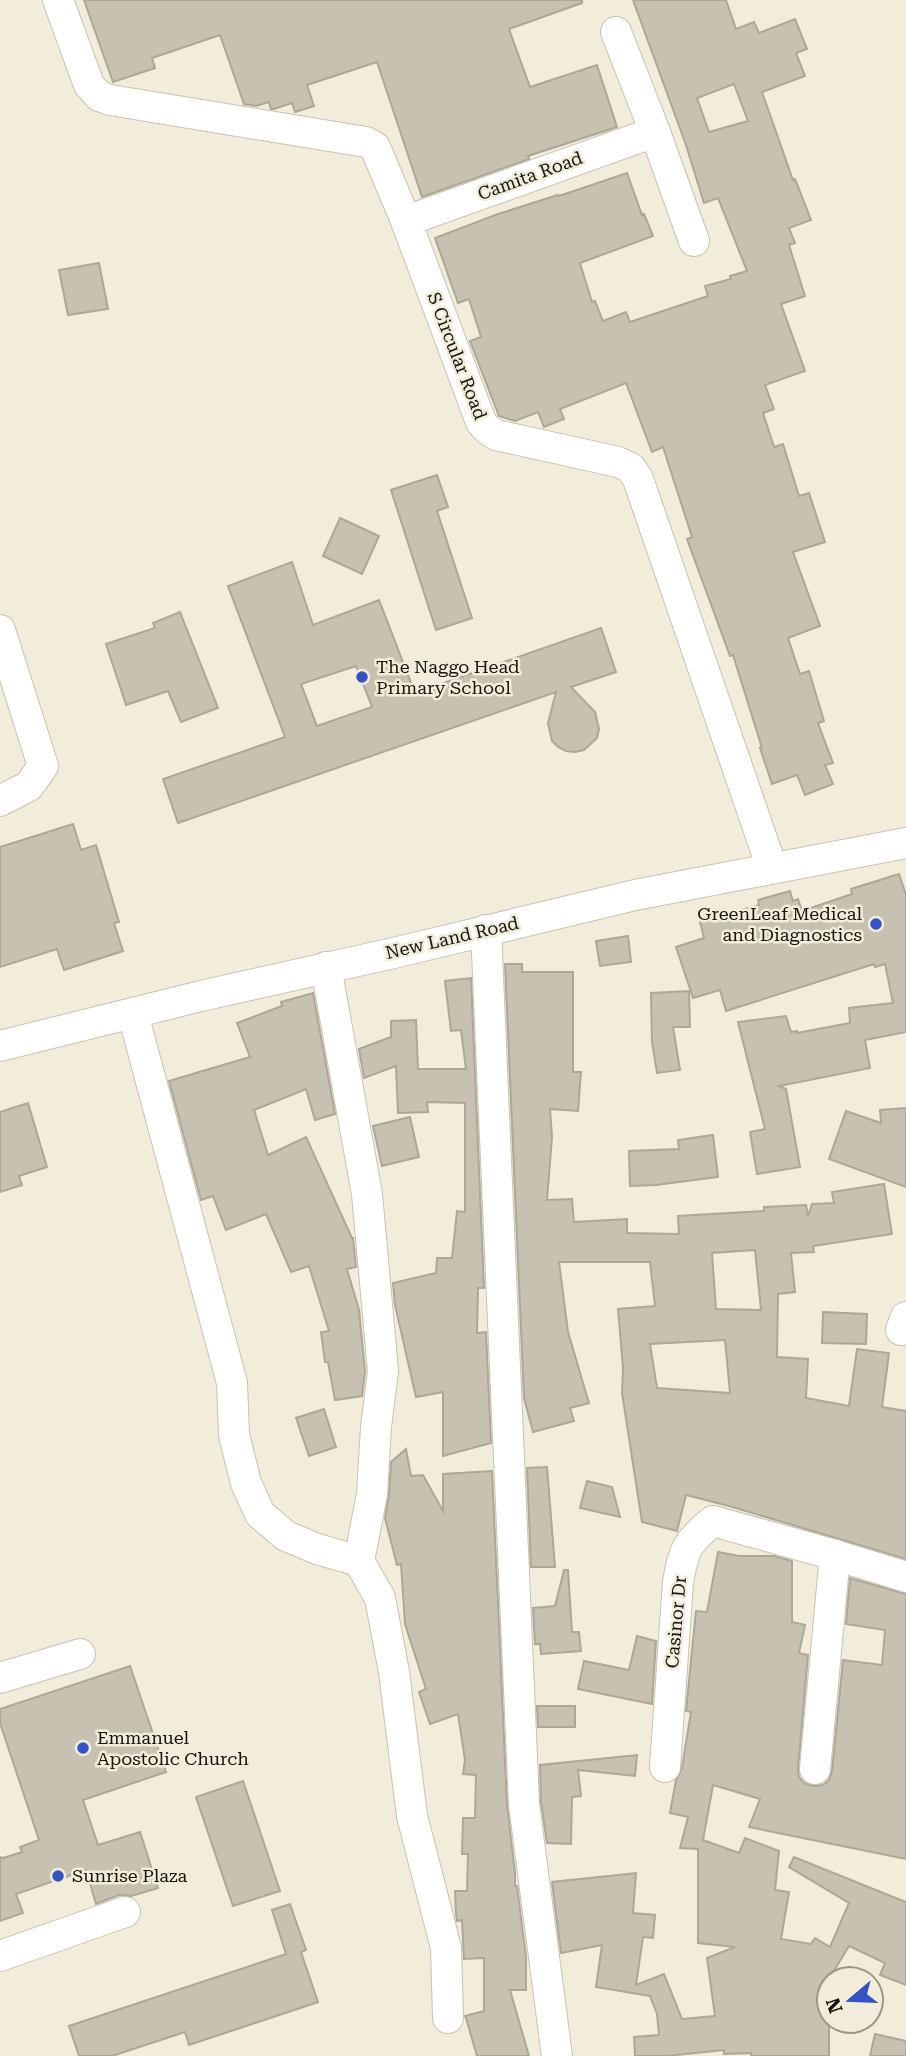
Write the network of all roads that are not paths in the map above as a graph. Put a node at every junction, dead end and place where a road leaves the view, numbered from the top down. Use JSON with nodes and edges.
{"nodes":[{"id":1,"x":58,"y":0,"type":"edge"},
{"id":2,"x":616,"y":32,"type":"dead end"},
{"id":3,"x":655,"y":132,"type":"junction"},
{"id":4,"x":405,"y":221,"type":"junction"},
{"id":5,"x":694,"y":240,"type":"dead end"},
{"id":6,"x":0,"y":630,"type":"edge"},
{"id":7,"x":0,"y":802,"type":"edge"},
{"id":8,"x":906,"y":843,"type":"edge"},
{"id":9,"x":772,"y":868,"type":"junction"},
{"id":10,"x":486,"y":930,"type":"junction"},
{"id":11,"x":326,"y":967,"type":"junction"},
{"id":12,"x":133,"y":1014,"type":"junction"},
{"id":13,"x":0,"y":1046,"type":"edge"},
{"id":14,"x":835,"y":1555,"type":"junction"},
{"id":15,"x":359,"y":1561,"type":"junction"},
{"id":16,"x":906,"y":1577,"type":"edge"},
{"id":17,"x":80,"y":1654,"type":"dead end"},
{"id":18,"x":0,"y":1678,"type":"edge"},
{"id":19,"x":665,"y":1767,"type":"dead end"},
{"id":20,"x":816,"y":1769,"type":"dead end"},
{"id":21,"x":125,"y":1912,"type":"dead end"},
{"id":22,"x":0,"y":1956,"type":"edge"},
{"id":23,"x":448,"y":2018,"type":"dead end"},
{"id":24,"x":557,"y":2056,"type":"edge"}],
"edges":[{"from":1,"to":4,"type":"street","name":"S Circular Road"},
{"from":2,"to":3,"type":"street"},
{"from":3,"to":4,"type":"street","name":"Camita Road"},
{"from":3,"to":5,"type":"street"},
{"from":4,"to":9,"type":"street","name":"S Circular Road"},
{"from":6,"to":7,"type":"street"},
{"from":8,"to":9,"type":"street","name":"New Land Road"},
{"from":9,"to":10,"type":"street","name":"New Land Road"},
{"from":10,"to":11,"type":"street","name":"New Land Road"},
{"from":10,"to":24,"type":"street"},
{"from":11,"to":12,"type":"street","name":"New Land Road"},
{"from":11,"to":15,"type":"street"},
{"from":12,"to":13,"type":"street","name":"New Land Road"},
{"from":12,"to":15,"type":"street"},
{"from":14,"to":16,"type":"street","name":"Casinor Dr"},
{"from":14,"to":19,"type":"street","name":"Casinor Dr"},
{"from":14,"to":20,"type":"street"},
{"from":15,"to":23,"type":"street"},
{"from":17,"to":18,"type":"street"},
{"from":21,"to":22,"type":"street"}]}
